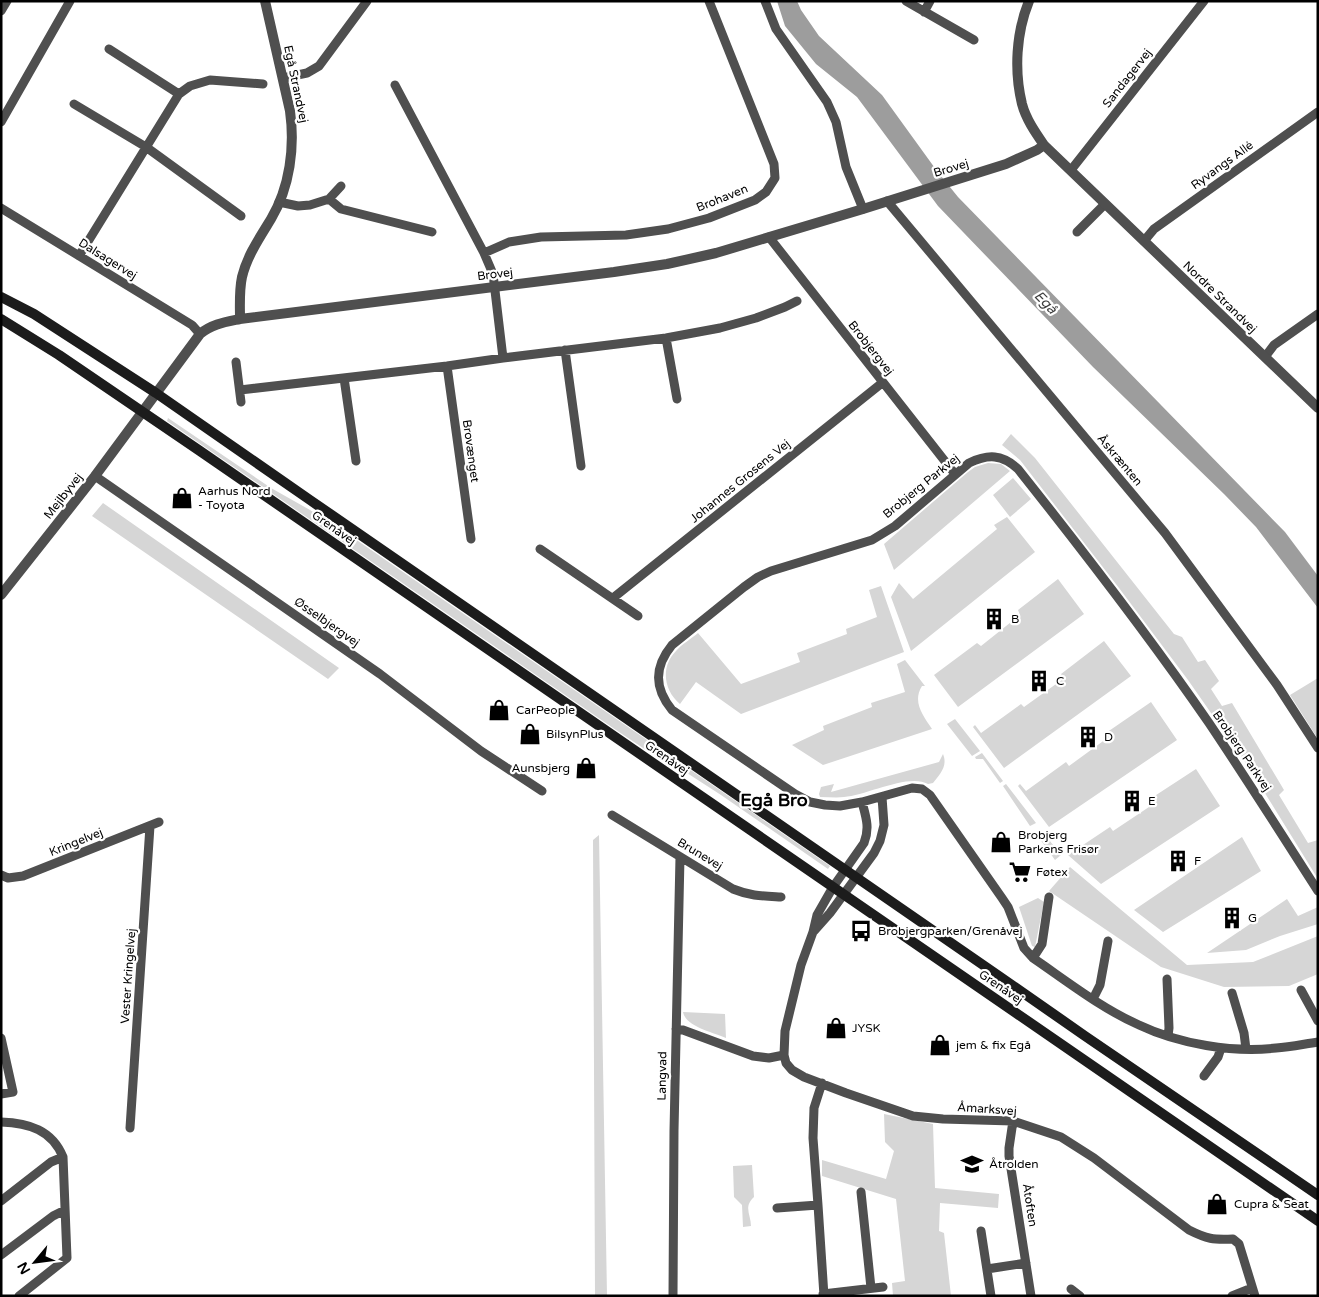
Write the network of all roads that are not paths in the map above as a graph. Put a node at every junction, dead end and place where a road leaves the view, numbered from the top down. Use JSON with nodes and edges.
{"nodes":[{"id":1,"x":7,"y":1,"type":"edge"},
{"id":2,"x":70,"y":1,"type":"edge"},
{"id":3,"x":265,"y":1,"type":"edge"},
{"id":4,"x":367,"y":1,"type":"edge"},
{"id":5,"x":709,"y":1,"type":"edge"},
{"id":6,"x":765,"y":1,"type":"edge"},
{"id":7,"x":906,"y":1,"type":"edge"},
{"id":8,"x":930,"y":1,"type":"edge"},
{"id":9,"x":1029,"y":1,"type":"edge"},
{"id":10,"x":1204,"y":1,"type":"edge"},
{"id":11,"x":1,"y":11,"type":"edge"},
{"id":12,"x":924,"y":12,"type":"junction"},
{"id":13,"x":974,"y":40,"type":"dead end"},
{"id":14,"x":109,"y":49,"type":"dead end"},
{"id":15,"x":283,"y":78,"type":"junction"},
{"id":16,"x":262,"y":84,"type":"dead end"},
{"id":17,"x":395,"y":85,"type":"dead end"},
{"id":18,"x":179,"y":94,"type":"junction"},
{"id":19,"x":74,"y":104,"type":"dead end"},
{"id":20,"x":1318,"y":112,"type":"edge"},
{"id":21,"x":1,"y":122,"type":"edge"},
{"id":22,"x":1044,"y":144,"type":"junction"},
{"id":23,"x":146,"y":146,"type":"junction"},
{"id":24,"x":1071,"y":170,"type":"junction"},
{"id":25,"x":341,"y":186,"type":"dead end"},
{"id":26,"x":329,"y":199,"type":"junction"},
{"id":27,"x":279,"y":202,"type":"junction"},
{"id":28,"x":887,"y":202,"type":"junction"},
{"id":29,"x":1105,"y":204,"type":"junction"},
{"id":30,"x":1,"y":208,"type":"edge"},
{"id":31,"x":863,"y":209,"type":"junction"},
{"id":32,"x":241,"y":216,"type":"dead end"},
{"id":33,"x":432,"y":232,"type":"dead end"},
{"id":34,"x":1077,"y":232,"type":"dead end"},
{"id":35,"x":769,"y":237,"type":"junction"},
{"id":36,"x":1144,"y":241,"type":"junction"},
{"id":37,"x":484,"y":253,"type":"junction"},
{"id":38,"x":79,"y":256,"type":"junction"},
{"id":39,"x":494,"y":287,"type":"junction"},
{"id":40,"x":1,"y":297,"type":"edge"},
{"id":41,"x":796,"y":300,"type":"dead end"},
{"id":42,"x":1318,"y":314,"type":"edge"},
{"id":43,"x":1,"y":319,"type":"edge"},
{"id":44,"x":240,"y":319,"type":"junction"},
{"id":45,"x":200,"y":334,"type":"junction"},
{"id":46,"x":666,"y":338,"type":"junction"},
{"id":47,"x":564,"y":350,"type":"junction"},
{"id":48,"x":1265,"y":356,"type":"junction"},
{"id":49,"x":503,"y":358,"type":"junction"},
{"id":50,"x":236,"y":362,"type":"dead end"},
{"id":51,"x":447,"y":366,"type":"junction"},
{"id":52,"x":344,"y":378,"type":"junction"},
{"id":53,"x":882,"y":383,"type":"junction"},
{"id":54,"x":240,"y":390,"type":"junction"},
{"id":55,"x":156,"y":393,"type":"junction"},
{"id":56,"x":677,"y":398,"type":"dead end"},
{"id":57,"x":241,"y":402,"type":"dead end"},
{"id":58,"x":1318,"y":408,"type":"edge"},
{"id":59,"x":142,"y":412,"type":"junction"},
{"id":60,"x":356,"y":461,"type":"dead end"},
{"id":61,"x":581,"y":466,"type":"dead end"},
{"id":62,"x":955,"y":474,"type":"junction"},
{"id":63,"x":95,"y":476,"type":"junction"},
{"id":64,"x":471,"y":539,"type":"dead end"},
{"id":65,"x":540,"y":549,"type":"dead end"},
{"id":66,"x":1,"y":595,"type":"edge"},
{"id":67,"x":613,"y":598,"type":"junction"},
{"id":68,"x":638,"y":616,"type":"dead end"},
{"id":69,"x":1318,"y":748,"type":"edge"},
{"id":70,"x":542,"y":791,"type":"dead end"},
{"id":71,"x":882,"y":797,"type":"junction"},
{"id":72,"x":862,"y":802,"type":"junction"},
{"id":73,"x":612,"y":815,"type":"dead end"},
{"id":74,"x":154,"y":824,"type":"joint"},
{"id":75,"x":680,"y":857,"type":"junction"},
{"id":76,"x":846,"y":870,"type":"junction"},
{"id":77,"x":1,"y":875,"type":"edge"},
{"id":78,"x":857,"y":877,"type":"junction"},
{"id":79,"x":833,"y":887,"type":"junction"},
{"id":80,"x":1318,"y":891,"type":"edge"},
{"id":81,"x":844,"y":894,"type":"junction"},
{"id":82,"x":781,"y":897,"type":"dead end"},
{"id":83,"x":1049,"y":897,"type":"dead end"},
{"id":84,"x":813,"y":932,"type":"junction"},
{"id":85,"x":1108,"y":941,"type":"dead end"},
{"id":86,"x":1033,"y":958,"type":"junction"},
{"id":87,"x":1167,"y":979,"type":"dead end"},
{"id":88,"x":1301,"y":990,"type":"dead end"},
{"id":89,"x":1232,"y":993,"type":"dead end"},
{"id":90,"x":1093,"y":999,"type":"junction"},
{"id":91,"x":1318,"y":1021,"type":"edge"},
{"id":92,"x":676,"y":1029,"type":"junction"},
{"id":93,"x":1168,"y":1036,"type":"junction"},
{"id":94,"x":1,"y":1038,"type":"edge"},
{"id":95,"x":1318,"y":1042,"type":"edge"},
{"id":96,"x":1221,"y":1048,"type":"junction"},
{"id":97,"x":1246,"y":1049,"type":"junction"},
{"id":98,"x":784,"y":1055,"type":"junction"},
{"id":99,"x":1204,"y":1076,"type":"dead end"},
{"id":100,"x":822,"y":1083,"type":"junction"},
{"id":101,"x":1,"y":1094,"type":"edge"},
{"id":102,"x":1,"y":1122,"type":"edge"},
{"id":103,"x":1013,"y":1122,"type":"junction"},
{"id":104,"x":130,"y":1128,"type":"dead end"},
{"id":105,"x":62,"y":1157,"type":"junction"},
{"id":106,"x":862,"y":1192,"type":"dead end"},
{"id":107,"x":1318,"y":1195,"type":"edge"},
{"id":108,"x":1,"y":1202,"type":"edge"},
{"id":109,"x":818,"y":1205,"type":"junction"},
{"id":110,"x":776,"y":1208,"type":"dead end"},
{"id":111,"x":65,"y":1210,"type":"junction"},
{"id":112,"x":1318,"y":1220,"type":"edge"},
{"id":113,"x":981,"y":1231,"type":"dead end"},
{"id":114,"x":1,"y":1255,"type":"edge"},
{"id":115,"x":1026,"y":1263,"type":"junction"},
{"id":116,"x":987,"y":1269,"type":"junction"},
{"id":117,"x":883,"y":1287,"type":"dead end"},
{"id":118,"x":871,"y":1288,"type":"junction"},
{"id":119,"x":1071,"y":1289,"type":"dead end"},
{"id":120,"x":1253,"y":1292,"type":"edge"},
{"id":121,"x":823,"y":1295,"type":"edge"},
{"id":122,"x":19,"y":1296,"type":"edge"},
{"id":123,"x":673,"y":1296,"type":"edge"},
{"id":124,"x":991,"y":1296,"type":"edge"},
{"id":125,"x":1031,"y":1296,"type":"edge"},
{"id":126,"x":1080,"y":1296,"type":"edge"},
{"id":127,"x":1232,"y":1296,"type":"edge"}],
"edges":[{"from":1,"to":11,"type":"street"},
{"from":2,"to":21,"type":"street"},
{"from":3,"to":15,"type":"street","name":"Egå Strandvej"},
{"from":4,"to":15,"type":"street"},
{"from":5,"to":37,"type":"street","name":"Brohaven"},
{"from":6,"to":31,"type":"street"},
{"from":7,"to":12,"type":"street"},
{"from":8,"to":12,"type":"street"},
{"from":9,"to":22,"type":"street","name":"Nordre Strandvej"},
{"from":10,"to":24,"type":"street","name":"Sandagervej"},
{"from":12,"to":13,"type":"street"},
{"from":14,"to":18,"type":"street"},
{"from":15,"to":27,"type":"street","name":"Egå Strandvej"},
{"from":16,"to":18,"type":"street"},
{"from":17,"to":37,"type":"street"},
{"from":18,"to":23,"type":"street"},
{"from":19,"to":23,"type":"street"},
{"from":20,"to":36,"type":"street","name":"Ryvangs Allé"},
{"from":22,"to":24,"type":"street","name":"Nordre Strandvej"},
{"from":22,"to":28,"type":"street","name":"Brovej"},
{"from":23,"to":32,"type":"street"},
{"from":23,"to":38,"type":"street"},
{"from":24,"to":29,"type":"street","name":"Nordre Strandvej"},
{"from":25,"to":26,"type":"street"},
{"from":26,"to":27,"type":"street"},
{"from":26,"to":33,"type":"street"},
{"from":27,"to":44,"type":"street","name":"Egå Strandvej"},
{"from":28,"to":31,"type":"street","name":"Brovej"},
{"from":28,"to":69,"type":"street","name":"Åskrænten"},
{"from":29,"to":34,"type":"street"},
{"from":29,"to":36,"type":"street","name":"Nordre Strandvej"},
{"from":30,"to":38,"type":"street","name":"Dalsagervej"},
{"from":31,"to":35,"type":"street","name":"Brovej"},
{"from":35,"to":39,"type":"street","name":"Brovej"},
{"from":35,"to":53,"type":"street","name":"Brobjergvej"},
{"from":36,"to":48,"type":"street","name":"Nordre Strandvej"},
{"from":37,"to":39,"type":"street"},
{"from":38,"to":45,"type":"street","name":"Dalsagervej"},
{"from":39,"to":44,"type":"street","name":"Brovej"},
{"from":39,"to":49,"type":"street"},
{"from":40,"to":55,"type":"main road","name":"Grenåvej"},
{"from":41,"to":46,"type":"street"},
{"from":42,"to":48,"type":"street"},
{"from":43,"to":59,"type":"main road","name":"Grenåvej"},
{"from":44,"to":45,"type":"street","name":"Brovej"},
{"from":45,"to":55,"type":"street","name":"Brovej"},
{"from":46,"to":47,"type":"street"},
{"from":46,"to":56,"type":"street"},
{"from":47,"to":49,"type":"street"},
{"from":47,"to":61,"type":"street"},
{"from":48,"to":58,"type":"street","name":"Nordre Strandvej"},
{"from":49,"to":51,"type":"street"},
{"from":50,"to":54,"type":"street"},
{"from":51,"to":52,"type":"street"},
{"from":51,"to":64,"type":"street","name":"Brovænget"},
{"from":52,"to":54,"type":"street"},
{"from":52,"to":60,"type":"street"},
{"from":53,"to":62,"type":"street","name":"Brobjergvej"},
{"from":53,"to":67,"type":"street","name":"Johannes Grosens Vej"},
{"from":54,"to":57,"type":"street"},
{"from":55,"to":59,"type":"street","name":"Mejlbyvej"},
{"from":55,"to":76,"type":"main road","name":"Grenåvej"},
{"from":59,"to":63,"type":"street","name":"Mejlbyvej"},
{"from":59,"to":79,"type":"main road","name":"Grenåvej"},
{"from":62,"to":72,"type":"street","name":"Brobjerg Parkvej"},
{"from":62,"to":80,"type":"street","name":"Brobjerg Parkvej"},
{"from":63,"to":66,"type":"street","name":"Mejlbyvej"},
{"from":63,"to":70,"type":"street","name":"Øsselbjergvej"},
{"from":65,"to":67,"type":"street"},
{"from":67,"to":68,"type":"street"},
{"from":71,"to":72,"type":"street","name":"Brobjerg Parkvej"},
{"from":71,"to":78,"type":"street"},
{"from":71,"to":86,"type":"street","name":"Brobjerg Parkvej"},
{"from":72,"to":76,"type":"street"},
{"from":73,"to":75,"type":"street","name":"Brunevej"},
{"from":74,"to":77,"type":"street","name":"Kringelvej"},
{"from":74,"to":104,"type":"street","name":"Vester Kringelvej"},
{"from":75,"to":82,"type":"street","name":"Brunevej"},
{"from":75,"to":92,"type":"street","name":"Langvad"},
{"from":76,"to":78,"type":"main road","name":"Grenåvej"},
{"from":76,"to":79,"type":"street"},
{"from":78,"to":81,"type":"street"},
{"from":78,"to":107,"type":"main road","name":"Grenåvej"},
{"from":79,"to":81,"type":"main road","name":"Grenåvej"},
{"from":79,"to":84,"type":"street"},
{"from":81,"to":84,"type":"street"},
{"from":81,"to":112,"type":"main road","name":"Grenåvej"},
{"from":83,"to":86,"type":"street"},
{"from":84,"to":98,"type":"street"},
{"from":85,"to":90,"type":"street"},
{"from":86,"to":90,"type":"street","name":"Brobjerg Parkvej"},
{"from":87,"to":93,"type":"street"},
{"from":88,"to":91,"type":"street"},
{"from":89,"to":97,"type":"street"},
{"from":90,"to":93,"type":"street","name":"Brobjerg Parkvej"},
{"from":92,"to":98,"type":"street"},
{"from":92,"to":123,"type":"street","name":"Langvad"},
{"from":93,"to":96,"type":"street","name":"Brobjerg Parkvej"},
{"from":94,"to":101,"type":"street"},
{"from":95,"to":97,"type":"street","name":"Brobjerg Parkvej"},
{"from":96,"to":97,"type":"street","name":"Brobjerg Parkvej"},
{"from":96,"to":99,"type":"street"},
{"from":98,"to":100,"type":"street","name":"Åmarksvej"},
{"from":100,"to":103,"type":"street","name":"Åmarksvej"},
{"from":100,"to":109,"type":"street"},
{"from":102,"to":105,"type":"street"},
{"from":103,"to":115,"type":"street","name":"Åtoften"},
{"from":103,"to":120,"type":"street","name":"Åmarksvej"},
{"from":105,"to":108,"type":"street"},
{"from":105,"to":111,"type":"street"},
{"from":106,"to":118,"type":"street"},
{"from":109,"to":110,"type":"street"},
{"from":109,"to":121,"type":"street"},
{"from":111,"to":114,"type":"street"},
{"from":111,"to":122,"type":"street"},
{"from":113,"to":116,"type":"street"},
{"from":115,"to":116,"type":"street"},
{"from":115,"to":125,"type":"street","name":"Åtoften"},
{"from":116,"to":124,"type":"street"},
{"from":117,"to":118,"type":"street"},
{"from":118,"to":121,"type":"street"},
{"from":119,"to":126,"type":"street"},
{"from":120,"to":127,"type":"street"}]}
